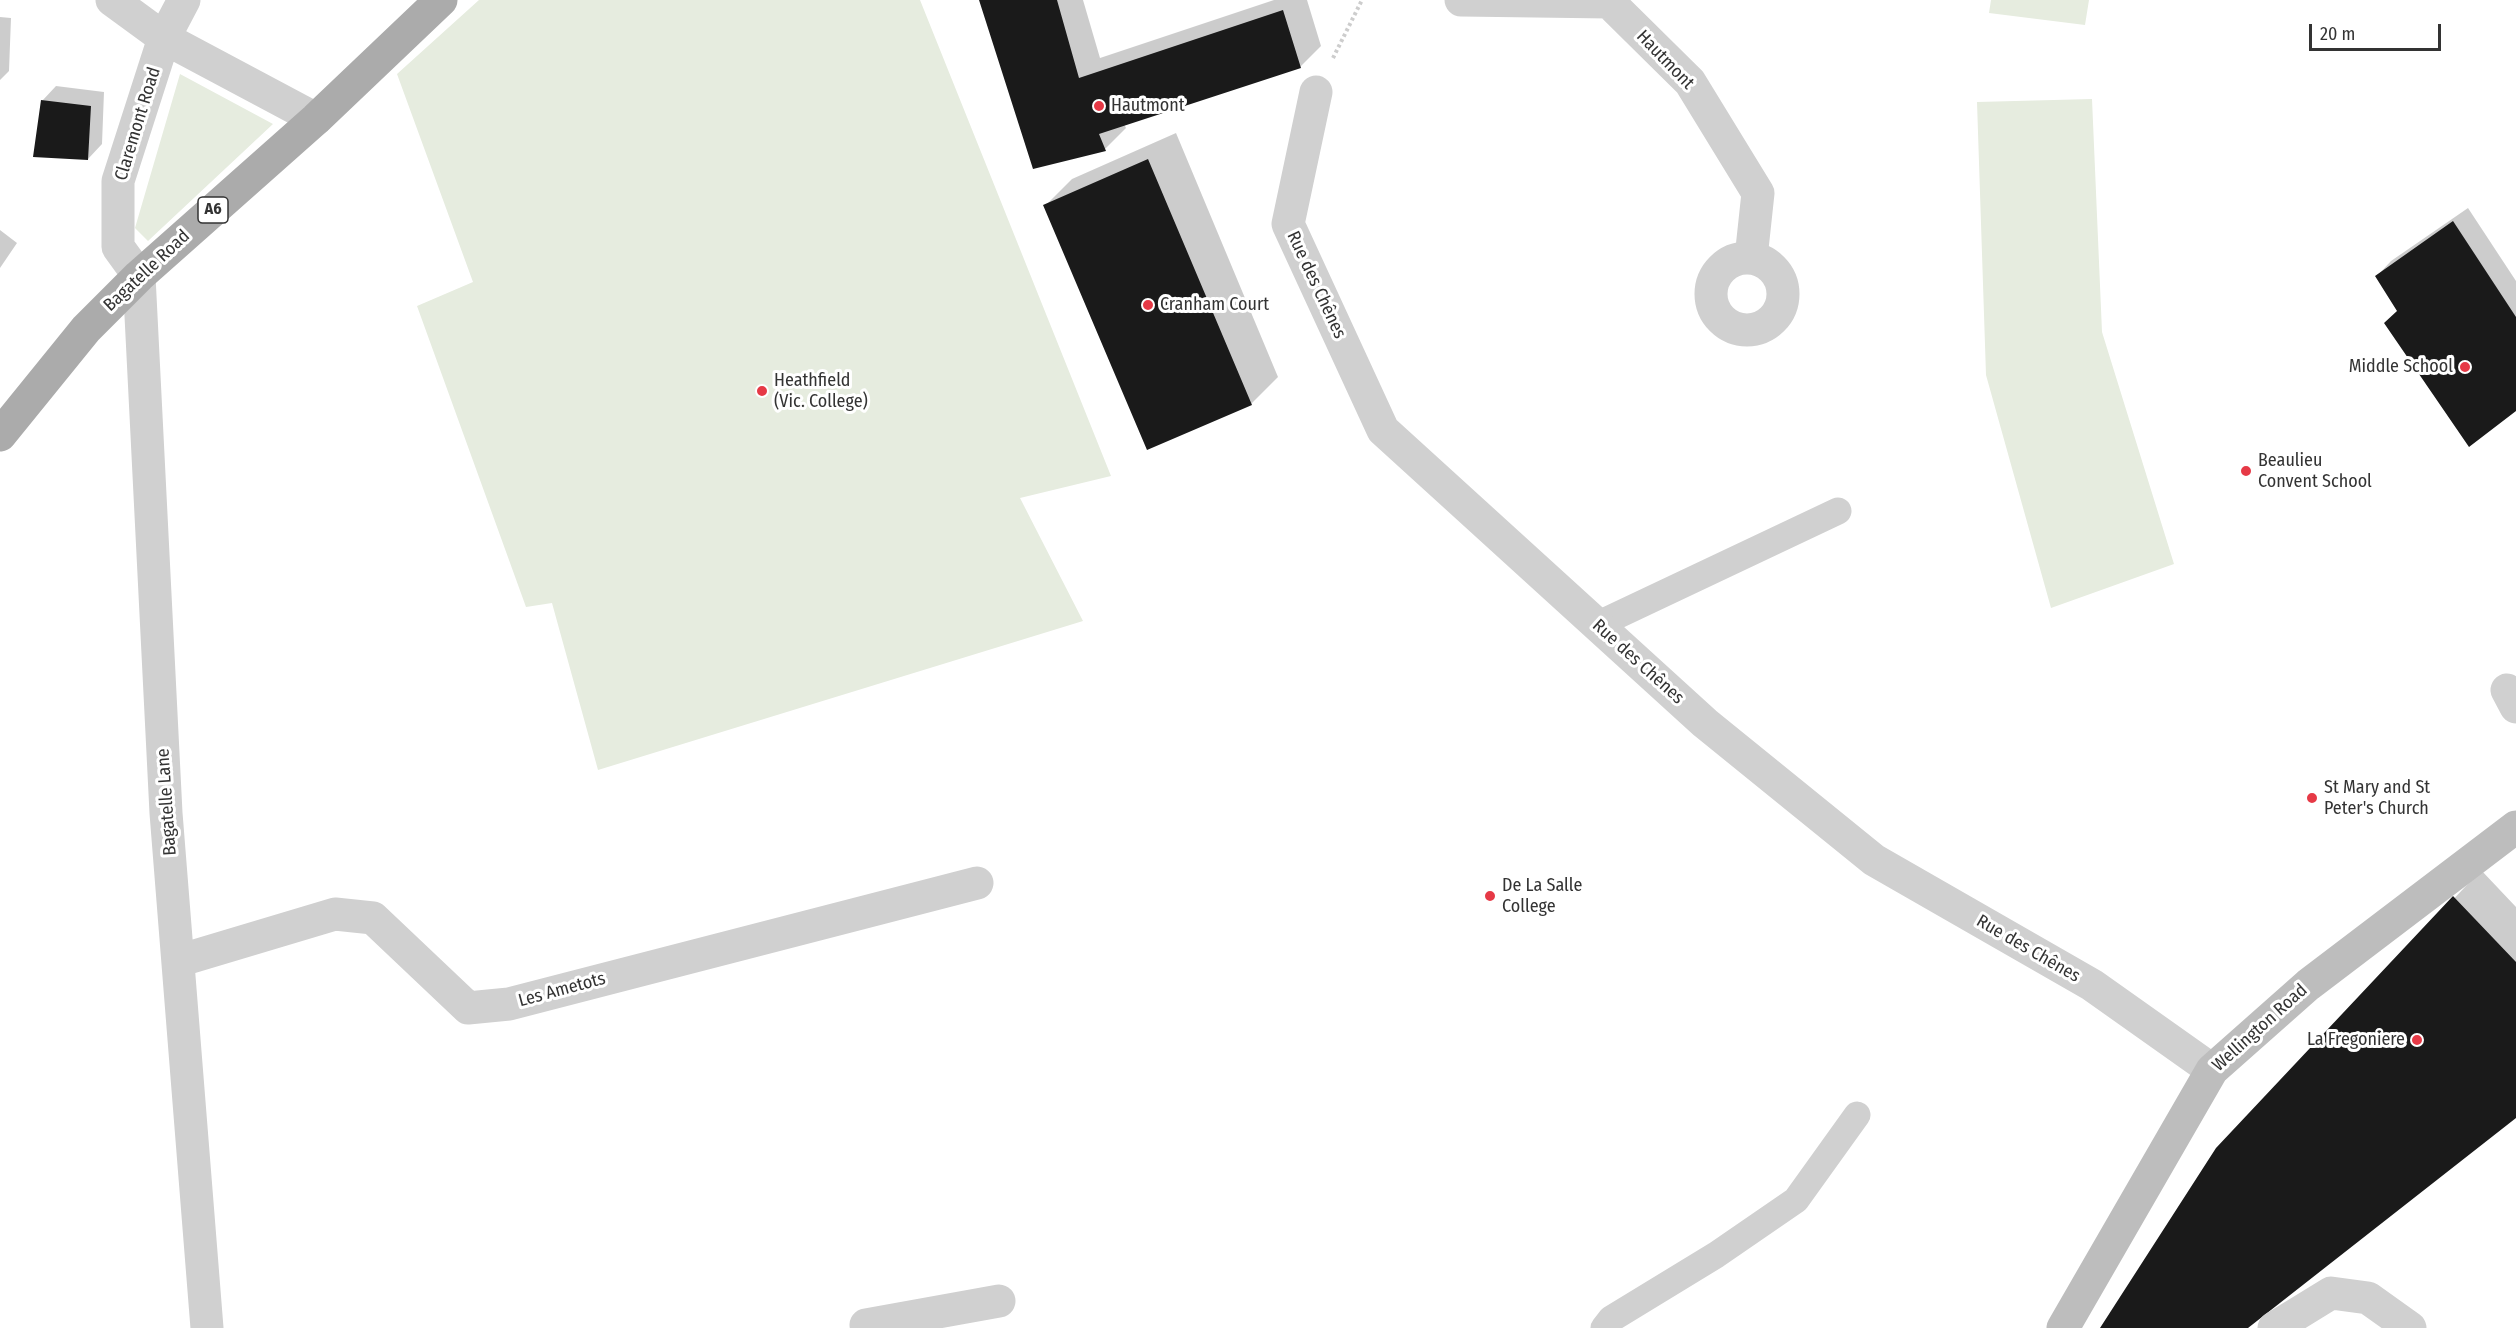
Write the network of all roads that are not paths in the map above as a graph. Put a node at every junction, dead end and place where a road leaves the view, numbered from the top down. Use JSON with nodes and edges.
{"nodes":[{"id":1,"x":112,"y":0,"type":"edge"},
{"id":2,"x":184,"y":0,"type":"edge"},
{"id":3,"x":441,"y":0,"type":"edge"},
{"id":4,"x":1461,"y":0,"type":"edge"},
{"id":5,"x":164,"y":38,"type":"junction"},
{"id":6,"x":1316,"y":92,"type":"road end"},
{"id":7,"x":316,"y":119,"type":"junction"},
{"id":8,"x":1751,"y":258,"type":"dead end"},
{"id":9,"x":139,"y":276,"type":"junction"},
{"id":10,"x":0,"y":435,"type":"edge"},
{"id":11,"x":1838,"y":512,"type":"dead end"},
{"id":12,"x":1597,"y":625,"type":"junction"},
{"id":13,"x":2516,"y":827,"type":"edge"},
{"id":14,"x":977,"y":883,"type":"dead end"},
{"id":15,"x":178,"y":961,"type":"junction"},
{"id":16,"x":2212,"y":1070,"type":"junction"},
{"id":17,"x":1857,"y":1115,"type":"dead end"},
{"id":18,"x":999,"y":1301,"type":"dead end"},
{"id":19,"x":207,"y":1328,"type":"edge"},
{"id":20,"x":867,"y":1328,"type":"edge"},
{"id":21,"x":1604,"y":1328,"type":"edge"},
{"id":22,"x":2063,"y":1328,"type":"edge"},
{"id":23,"x":2274,"y":1328,"type":"edge"},
{"id":24,"x":2410,"y":1328,"type":"edge"}],
"edges":[{"from":1,"to":5,"type":"street"},
{"from":2,"to":5,"type":"street","name":"Claremont Road"},
{"from":3,"to":7,"type":"main road","name":"Bagatelle Road","number":"A6"},
{"from":4,"to":8,"type":"street","name":"Hautmont"},
{"from":5,"to":7,"type":"street"},
{"from":5,"to":9,"type":"street","name":"Claremont Road"},
{"from":6,"to":12,"type":"street","name":"Rue des Chênes"},
{"from":7,"to":9,"type":"main road","name":"Bagatelle Road","number":"A6"},
{"from":9,"to":10,"type":"main road","name":"Bagatelle Road","number":"A6"},
{"from":9,"to":15,"type":"street","name":"Bagatelle Lane"},
{"from":11,"to":12,"type":"lane"},
{"from":12,"to":16,"type":"street","name":"Rue des Chênes"},
{"from":13,"to":16,"type":"main road","name":"Wellington Road"},
{"from":14,"to":15,"type":"street","name":"Les Ametots"},
{"from":15,"to":19,"type":"street","name":"Bagatelle Lane"},
{"from":16,"to":22,"type":"main road","name":"Wellington Road"},
{"from":17,"to":21,"type":"lane"},
{"from":18,"to":20,"type":"street"},
{"from":23,"to":24,"type":"street"}]}
